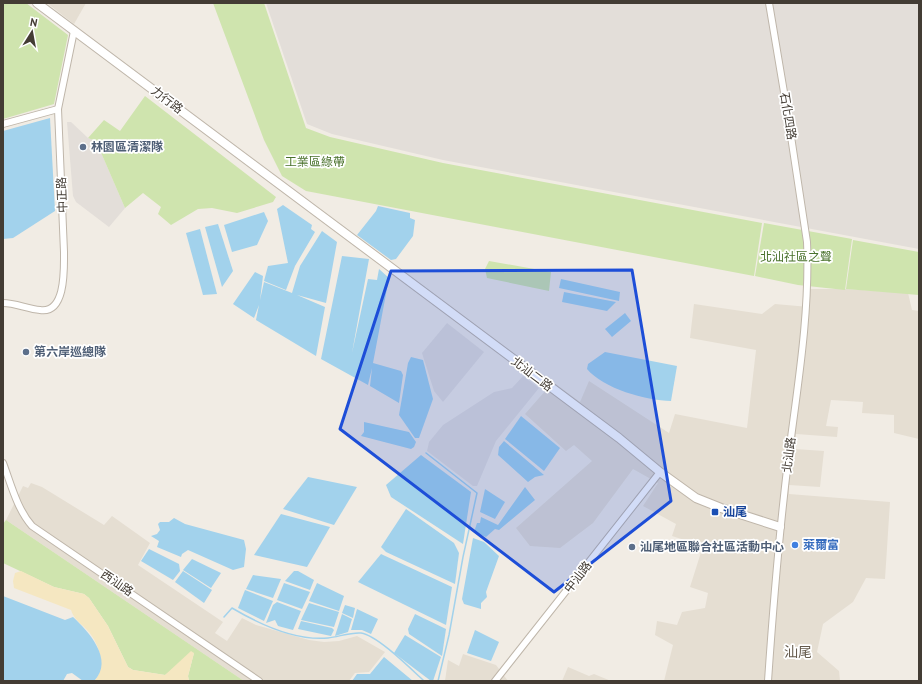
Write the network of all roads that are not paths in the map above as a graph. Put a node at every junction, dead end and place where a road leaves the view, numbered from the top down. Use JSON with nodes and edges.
{"nodes":[{"id":1,"x":37,"y":3,"type":"edge"},
{"id":2,"x":769,"y":3,"type":"edge"},
{"id":3,"x":74,"y":31,"type":"junction"},
{"id":4,"x":58,"y":109,"type":"junction"},
{"id":5,"x":3,"y":124,"type":"edge"},
{"id":6,"x":297,"y":198,"type":"joint"},
{"id":7,"x":805,"y":229,"type":"joint"},
{"id":8,"x":3,"y":304,"type":"edge"},
{"id":9,"x":3,"y":463,"type":"edge"},
{"id":10,"x":660,"y":472,"type":"junction"},
{"id":11,"x":780,"y":527,"type":"junction"},
{"id":12,"x":258,"y":681,"type":"edge"},
{"id":13,"x":495,"y":681,"type":"edge"},
{"id":14,"x":768,"y":681,"type":"edge"}],
"edges":[{"from":1,"to":3,"type":"street","name":"力行路"},
{"from":2,"to":7,"type":"street","name":"石化四路"},
{"from":3,"to":4,"type":"street","name":"中正路"},
{"from":3,"to":6,"type":"street","name":"力行路"},
{"from":4,"to":5,"type":"street"},
{"from":4,"to":8,"type":"street","name":"中正路"},
{"from":6,"to":10,"type":"street","name":"北汕二路"},
{"from":7,"to":11,"type":"street","name":"北汕路"},
{"from":9,"to":12,"type":"street","name":"西汕路"},
{"from":10,"to":11,"type":"street","name":"北汕二路"},
{"from":10,"to":13,"type":"street","name":"中汕路"},
{"from":11,"to":14,"type":"street","name":"北汕路"}]}
